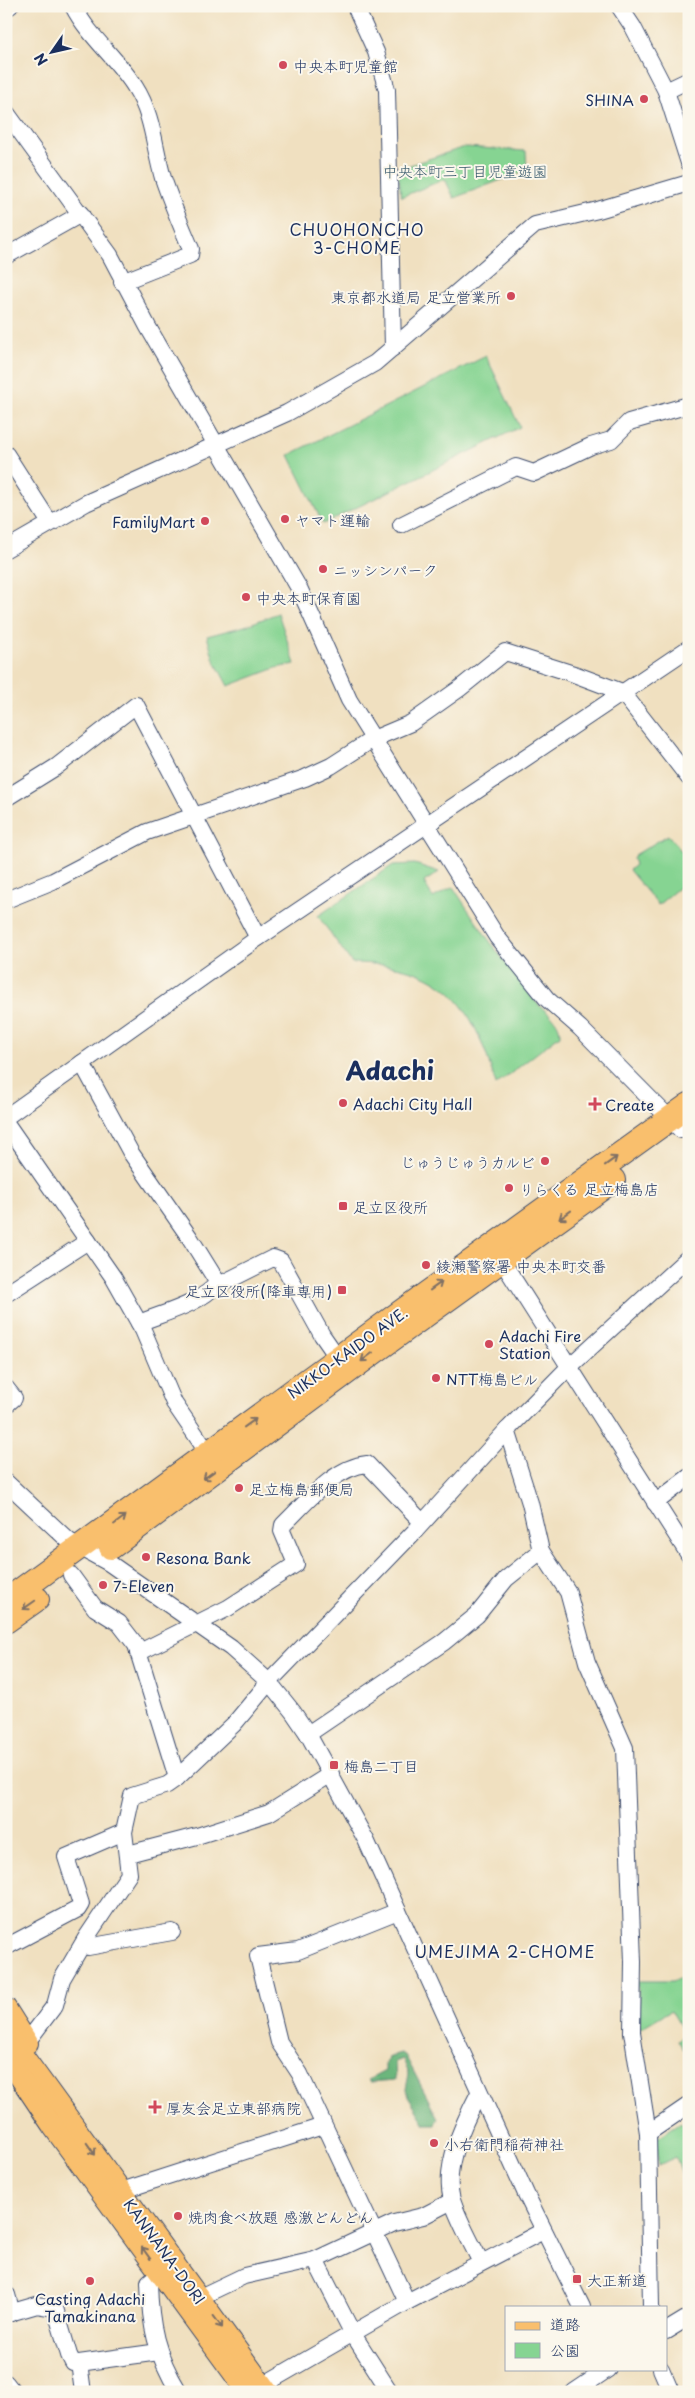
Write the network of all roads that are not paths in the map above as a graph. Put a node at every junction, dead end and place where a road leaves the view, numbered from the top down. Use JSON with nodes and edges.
{"nodes":[{"id":1,"x":73,"y":6,"type":"edge"},
{"id":2,"x":355,"y":6,"type":"edge"},
{"id":3,"x":618,"y":6,"type":"edge"},
{"id":4,"x":689,"y":80,"type":"edge"},
{"id":5,"x":666,"y":91,"type":"junction"},
{"id":6,"x":6,"y":112,"type":"edge"},
{"id":7,"x":689,"y":163,"type":"edge"},
{"id":8,"x":689,"y":183,"type":"edge"},
{"id":9,"x":81,"y":214,"type":"junction"},
{"id":10,"x":6,"y":256,"type":"edge"},
{"id":11,"x":122,"y":282,"type":"junction"},
{"id":12,"x":393,"y":348,"type":"junction"},
{"id":13,"x":689,"y":405,"type":"edge"},
{"id":14,"x":216,"y":444,"type":"junction"},
{"id":15,"x":6,"y":454,"type":"edge"},
{"id":16,"x":50,"y":523,"type":"junction"},
{"id":17,"x":401,"y":524,"type":"dead end"},
{"id":18,"x":6,"y":549,"type":"edge"},
{"id":19,"x":689,"y":648,"type":"edge"},
{"id":20,"x":622,"y":692,"type":"junction"},
{"id":21,"x":373,"y":739,"type":"junction"},
{"id":22,"x":689,"y":778,"type":"edge"},
{"id":23,"x":6,"y":798,"type":"edge"},
{"id":24,"x":194,"y":818,"type":"junction"},
{"id":25,"x":427,"y":824,"type":"junction"},
{"id":26,"x":6,"y":900,"type":"edge"},
{"id":27,"x":258,"y":938,"type":"junction"},
{"id":28,"x":82,"y":1063,"type":"junction"},
{"id":29,"x":6,"y":1118,"type":"edge"},
{"id":30,"x":682,"y":1119,"type":"edge"},
{"id":31,"x":6,"y":1123,"type":"edge"},
{"id":32,"x":88,"y":1241,"type":"junction"},
{"id":33,"x":689,"y":1257,"type":"edge"},
{"id":34,"x":502,"y":1260,"type":"junction"},
{"id":35,"x":218,"y":1283,"type":"junction"},
{"id":36,"x":6,"y":1294,"type":"edge"},
{"id":37,"x":139,"y":1323,"type":"junction"},
{"id":38,"x":338,"y":1358,"type":"junction"},
{"id":39,"x":569,"y":1367,"type":"junction"},
{"id":40,"x":6,"y":1388,"type":"edge"},
{"id":41,"x":6,"y":1405,"type":"edge"},
{"id":42,"x":507,"y":1430,"type":"junction"},
{"id":43,"x":208,"y":1454,"type":"junction"},
{"id":44,"x":689,"y":1477,"type":"edge"},
{"id":45,"x":6,"y":1482,"type":"edge"},
{"id":46,"x":655,"y":1503,"type":"junction"},
{"id":47,"x":422,"y":1522,"type":"junction"},
{"id":48,"x":540,"y":1551,"type":"junction"},
{"id":49,"x":89,"y":1552,"type":"junction"},
{"id":50,"x":689,"y":1555,"type":"edge"},
{"id":51,"x":71,"y":1575,"type":"junction"},
{"id":52,"x":6,"y":1601,"type":"edge"},
{"id":53,"x":6,"y":1621,"type":"edge"},
{"id":54,"x":198,"y":1623,"type":"junction"},
{"id":55,"x":138,"y":1653,"type":"junction"},
{"id":56,"x":269,"y":1682,"type":"junction"},
{"id":57,"x":308,"y":1734,"type":"junction"},
{"id":58,"x":331,"y":1774,"type":"junction"},
{"id":59,"x":177,"y":1778,"type":"junction"},
{"id":60,"x":124,"y":1832,"type":"junction"},
{"id":61,"x":128,"y":1854,"type":"junction"},
{"id":62,"x":398,"y":1911,"type":"junction"},
{"id":63,"x":172,"y":1932,"type":"dead end"},
{"id":64,"x":6,"y":1947,"type":"edge"},
{"id":65,"x":88,"y":1947,"type":"dead end"},
{"id":66,"x":6,"y":2008,"type":"edge"},
{"id":67,"x":6,"y":2032,"type":"edge"},
{"id":68,"x":27,"y":2042,"type":"junction"},
{"id":69,"x":6,"y":2057,"type":"edge"},
{"id":70,"x":6,"y":2073,"type":"edge"},
{"id":71,"x":479,"y":2092,"type":"junction"},
{"id":72,"x":689,"y":2106,"type":"edge"},
{"id":73,"x":63,"y":2109,"type":"junction"},
{"id":74,"x":322,"y":2126,"type":"junction"},
{"id":75,"x":53,"y":2127,"type":"junction"},
{"id":76,"x":648,"y":2133,"type":"junction"},
{"id":77,"x":121,"y":2191,"type":"junction"},
{"id":78,"x":452,"y":2202,"type":"junction"},
{"id":79,"x":543,"y":2231,"type":"junction"},
{"id":80,"x":374,"y":2233,"type":"junction"},
{"id":81,"x":316,"y":2260,"type":"junction"},
{"id":82,"x":480,"y":2262,"type":"junction"},
{"id":83,"x":160,"y":2273,"type":"junction"},
{"id":84,"x":6,"y":2294,"type":"edge"},
{"id":85,"x":200,"y":2297,"type":"junction"},
{"id":86,"x":407,"y":2302,"type":"junction"},
{"id":87,"x":581,"y":2306,"type":"edge"},
{"id":88,"x":651,"y":2306,"type":"edge"},
{"id":89,"x":9,"y":2314,"type":"edge"},
{"id":90,"x":689,"y":2317,"type":"edge"},
{"id":91,"x":668,"y":2331,"type":"edge"},
{"id":92,"x":353,"y":2334,"type":"junction"},
{"id":93,"x":159,"y":2352,"type":"junction"},
{"id":94,"x":79,"y":2363,"type":"junction"},
{"id":95,"x":607,"y":2370,"type":"edge"},
{"id":96,"x":661,"y":2370,"type":"edge"},
{"id":97,"x":259,"y":2389,"type":"edge"},
{"id":98,"x":83,"y":2392,"type":"edge"},
{"id":99,"x":179,"y":2392,"type":"edge"},
{"id":100,"x":390,"y":2392,"type":"edge"},
{"id":101,"x":574,"y":2392,"type":"edge"},
{"id":102,"x":671,"y":2392,"type":"edge"}],
"edges":[{"from":1,"to":11,"type":"street"},
{"from":2,"to":12,"type":"street"},
{"from":3,"to":5,"type":"street"},
{"from":4,"to":5,"type":"street"},
{"from":5,"to":7,"type":"street"},
{"from":6,"to":9,"type":"street"},
{"from":8,"to":12,"type":"street"},
{"from":9,"to":10,"type":"street"},
{"from":9,"to":11,"type":"street"},
{"from":11,"to":14,"type":"street"},
{"from":12,"to":14,"type":"street"},
{"from":13,"to":17,"type":"street"},
{"from":14,"to":16,"type":"street"},
{"from":14,"to":21,"type":"street"},
{"from":15,"to":16,"type":"street"},
{"from":16,"to":18,"type":"street"},
{"from":19,"to":20,"type":"street"},
{"from":20,"to":21,"type":"street"},
{"from":20,"to":22,"type":"street"},
{"from":20,"to":25,"type":"street"},
{"from":21,"to":24,"type":"street"},
{"from":21,"to":25,"type":"street"},
{"from":23,"to":24,"type":"street"},
{"from":24,"to":26,"type":"street"},
{"from":24,"to":27,"type":"street"},
{"from":25,"to":27,"type":"street"},
{"from":25,"to":30,"type":"street"},
{"from":27,"to":28,"type":"street"},
{"from":28,"to":29,"type":"street"},
{"from":28,"to":35,"type":"street"},
{"from":30,"to":34,"type":"highway","name":"NIKKO-KAIDO AVE.","one_way":true},
{"from":38,"to":30,"type":"highway","name":"NIKKO-KAIDO AVE.","one_way":true},
{"from":31,"to":32,"type":"street"},
{"from":32,"to":36,"type":"street"},
{"from":32,"to":37,"type":"street"},
{"from":33,"to":39,"type":"street"},
{"from":34,"to":39,"type":"street"},
{"from":34,"to":49,"type":"highway","name":"NIKKO-KAIDO AVE.","one_way":true},
{"from":35,"to":37,"type":"street"},
{"from":35,"to":38,"type":"street"},
{"from":37,"to":43,"type":"street"},
{"from":43,"to":38,"type":"highway","name":"NIKKO-KAIDO AVE.","one_way":true},
{"from":39,"to":42,"type":"street"},
{"from":39,"to":46,"type":"street"},
{"from":40,"to":41,"type":"street"},
{"from":42,"to":47,"type":"street"},
{"from":42,"to":48,"type":"street"},
{"from":49,"to":43,"type":"highway","name":"NIKKO-KAIDO AVE.","one_way":true},
{"from":44,"to":46,"type":"street"},
{"from":45,"to":49,"type":"street"},
{"from":46,"to":50,"type":"street"},
{"from":47,"to":54,"type":"street"},
{"from":47,"to":56,"type":"street"},
{"from":48,"to":57,"type":"street"},
{"from":48,"to":76,"type":"street"},
{"from":49,"to":51,"type":"highway","name":"NIKKO-KAIDO AVE."},
{"from":49,"to":52,"type":"highway","name":"NIKKO-KAIDO AVE."},
{"from":49,"to":54,"type":"street"},
{"from":51,"to":53,"type":"highway","name":"NIKKO-KAIDO AVE.","one_way":true},
{"from":51,"to":55,"type":"street"},
{"from":54,"to":55,"type":"street"},
{"from":54,"to":56,"type":"street"},
{"from":55,"to":59,"type":"street"},
{"from":56,"to":57,"type":"street"},
{"from":56,"to":59,"type":"street"},
{"from":57,"to":58,"type":"street"},
{"from":58,"to":61,"type":"street"},
{"from":58,"to":62,"type":"street"},
{"from":59,"to":60,"type":"street"},
{"from":60,"to":61,"type":"street"},
{"from":60,"to":64,"type":"street"},
{"from":61,"to":68,"type":"street"},
{"from":62,"to":71,"type":"street"},
{"from":62,"to":74,"type":"street"},
{"from":63,"to":65,"type":"street"},
{"from":66,"to":68,"type":"main road","name":"KANNANA-DORI"},
{"from":67,"to":73,"type":"main road","name":"KANNANA-DORI"},
{"from":68,"to":73,"type":"main road","name":"KANNANA-DORI"},
{"from":69,"to":75,"type":"main road","name":"KANNANA-DORI"},
{"from":70,"to":75,"type":"main road","name":"KANNANA-DORI"},
{"from":71,"to":78,"type":"street"},
{"from":71,"to":79,"type":"street"},
{"from":72,"to":76,"type":"street"},
{"from":73,"to":77,"type":"main road","name":"KANNANA-DORI","one_way":true},
{"from":74,"to":77,"type":"street"},
{"from":74,"to":80,"type":"street"},
{"from":83,"to":75,"type":"main road","name":"KANNANA-DORI","one_way":true},
{"from":76,"to":88,"type":"street"},
{"from":77,"to":85,"type":"main road","name":"KANNANA-DORI"},
{"from":78,"to":80,"type":"street"},
{"from":78,"to":82,"type":"street"},
{"from":79,"to":82,"type":"street"},
{"from":79,"to":87,"type":"street"},
{"from":80,"to":81,"type":"street"},
{"from":80,"to":86,"type":"street"},
{"from":81,"to":85,"type":"street"},
{"from":81,"to":92,"type":"street"},
{"from":82,"to":86,"type":"street"},
{"from":83,"to":93,"type":"street"},
{"from":83,"to":97,"type":"main road","name":"KANNANA-DORI"},
{"from":84,"to":89,"type":"street"},
{"from":85,"to":97,"type":"main road","name":"KANNANA-DORI","one_way":true},
{"from":86,"to":92,"type":"street"},
{"from":89,"to":94,"type":"street"},
{"from":90,"to":91,"type":"street"},
{"from":92,"to":97,"type":"street"},
{"from":92,"to":100,"type":"street"},
{"from":93,"to":94,"type":"street"},
{"from":93,"to":99,"type":"street"},
{"from":94,"to":98,"type":"street"},
{"from":95,"to":101,"type":"street"},
{"from":96,"to":102,"type":"street"}]}
